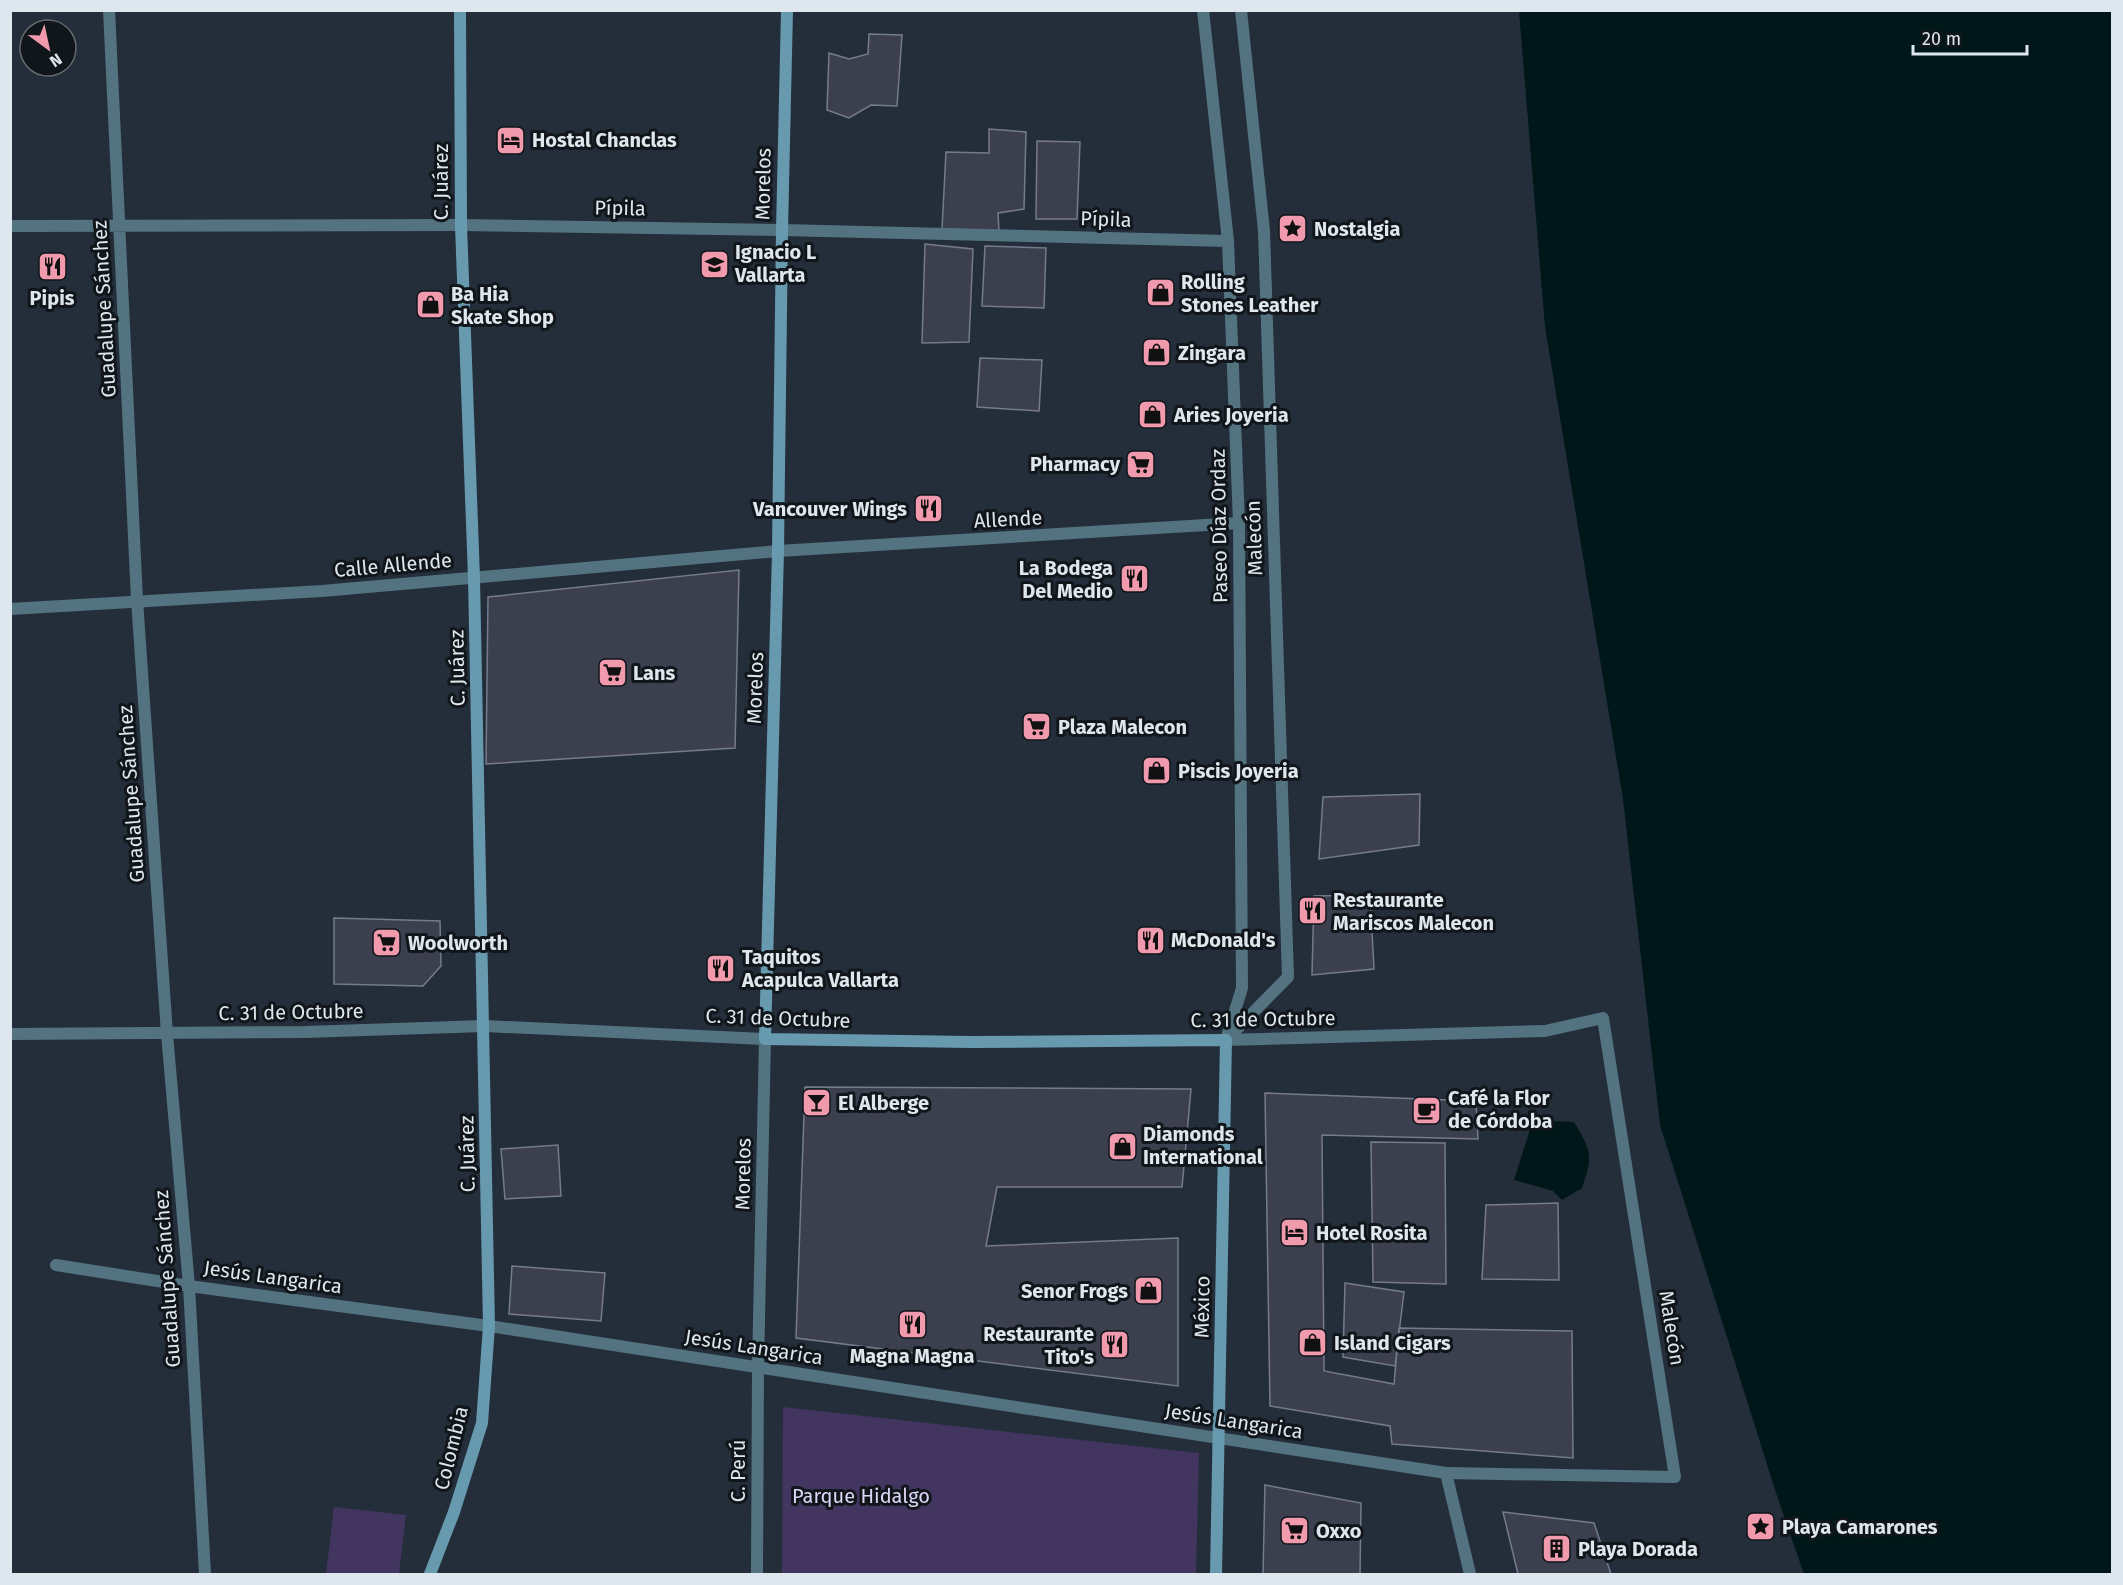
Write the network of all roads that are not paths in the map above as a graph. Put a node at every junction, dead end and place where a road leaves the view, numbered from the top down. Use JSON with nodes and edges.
{"nodes":[{"id":1,"x":110,"y":10,"type":"edge"},
{"id":2,"x":460,"y":10,"type":"edge"},
{"id":3,"x":787,"y":10,"type":"edge"},
{"id":4,"x":1203,"y":10,"type":"edge"},
{"id":5,"x":1241,"y":10,"type":"edge"},
{"id":6,"x":461,"y":225,"type":"junction"},
{"id":7,"x":10,"y":226,"type":"edge"},
{"id":8,"x":120,"y":227,"type":"junction"},
{"id":9,"x":782,"y":230,"type":"junction"},
{"id":10,"x":1228,"y":242,"type":"junction"},
{"id":11,"x":1239,"y":523,"type":"junction"},
{"id":12,"x":778,"y":551,"type":"junction"},
{"id":13,"x":474,"y":578,"type":"junction"},
{"id":14,"x":137,"y":600,"type":"junction"},
{"id":15,"x":10,"y":609,"type":"edge"},
{"id":16,"x":484,"y":1026,"type":"junction"},
{"id":17,"x":1545,"y":1031,"type":"joint"},
{"id":18,"x":10,"y":1034,"type":"edge"},
{"id":19,"x":167,"y":1034,"type":"junction"},
{"id":20,"x":765,"y":1039,"type":"junction"},
{"id":21,"x":1226,"y":1040,"type":"junction"},
{"id":22,"x":56,"y":1265,"type":"dead end"},
{"id":23,"x":189,"y":1286,"type":"junction"},
{"id":24,"x":489,"y":1326,"type":"junction"},
{"id":25,"x":758,"y":1367,"type":"junction"},
{"id":26,"x":1219,"y":1438,"type":"junction"},
{"id":27,"x":1446,"y":1473,"type":"junction"},
{"id":28,"x":205,"y":1575,"type":"edge"},
{"id":29,"x":430,"y":1575,"type":"edge"},
{"id":30,"x":757,"y":1575,"type":"edge"},
{"id":31,"x":1216,"y":1575,"type":"edge"},
{"id":32,"x":1470,"y":1575,"type":"edge"}],
"edges":[{"from":1,"to":8,"type":"street","name":"Guadalupe Sánchez"},
{"from":2,"to":6,"type":"main road","name":"C. Juárez"},
{"from":3,"to":9,"type":"main road","name":"Morelos"},
{"from":4,"to":10,"type":"street","name":"Paseo Díaz Ordaz"},
{"from":5,"to":21,"type":"street","name":"Malecón"},
{"from":6,"to":8,"type":"street","name":"Pípila"},
{"from":6,"to":9,"type":"street","name":"Pípila"},
{"from":6,"to":13,"type":"main road","name":"C. Juárez"},
{"from":7,"to":8,"type":"street","name":"Pípila"},
{"from":8,"to":14,"type":"street","name":"Guadalupe Sánchez"},
{"from":9,"to":10,"type":"street","name":"Pípila"},
{"from":9,"to":12,"type":"main road","name":"Morelos"},
{"from":10,"to":11,"type":"street","name":"Paseo Díaz Ordaz"},
{"from":11,"to":12,"type":"street","name":"Allende"},
{"from":11,"to":21,"type":"street","name":"Paseo Díaz Ordaz"},
{"from":12,"to":13,"type":"street","name":"Calle Allende"},
{"from":12,"to":20,"type":"main road","name":"Morelos"},
{"from":13,"to":14,"type":"street","name":"Calle Allende"},
{"from":13,"to":16,"type":"main road","name":"C. Juárez"},
{"from":14,"to":15,"type":"street","name":"Calle Allende"},
{"from":14,"to":19,"type":"street","name":"Guadalupe Sánchez"},
{"from":16,"to":19,"type":"street","name":"C. 31 de Octubre"},
{"from":16,"to":20,"type":"street","name":"C. 31 de Octubre"},
{"from":16,"to":24,"type":"main road","name":"C. Juárez"},
{"from":17,"to":21,"type":"street","name":"C. 31 de Octubre"},
{"from":17,"to":27,"type":"street","name":"Malecón"},
{"from":18,"to":19,"type":"street","name":"C. 31 de Octubre"},
{"from":19,"to":23,"type":"street","name":"Guadalupe Sánchez"},
{"from":20,"to":21,"type":"main road","name":"C. 31 de Octubre"},
{"from":20,"to":25,"type":"street","name":"Morelos"},
{"from":21,"to":26,"type":"main road","name":"México"},
{"from":22,"to":23,"type":"street","name":"Jesús Langarica"},
{"from":23,"to":24,"type":"street","name":"Jesús Langarica"},
{"from":23,"to":28,"type":"street","name":"Guadalupe Sánchez"},
{"from":24,"to":25,"type":"street","name":"Jesús Langarica"},
{"from":24,"to":29,"type":"main road","name":"Colombia"},
{"from":25,"to":26,"type":"street","name":"Jesús Langarica"},
{"from":25,"to":30,"type":"street","name":"C. Perú"},
{"from":26,"to":27,"type":"street","name":"Jesús Langarica"},
{"from":26,"to":31,"type":"main road","name":"México"},
{"from":27,"to":32,"type":"street"}]}
